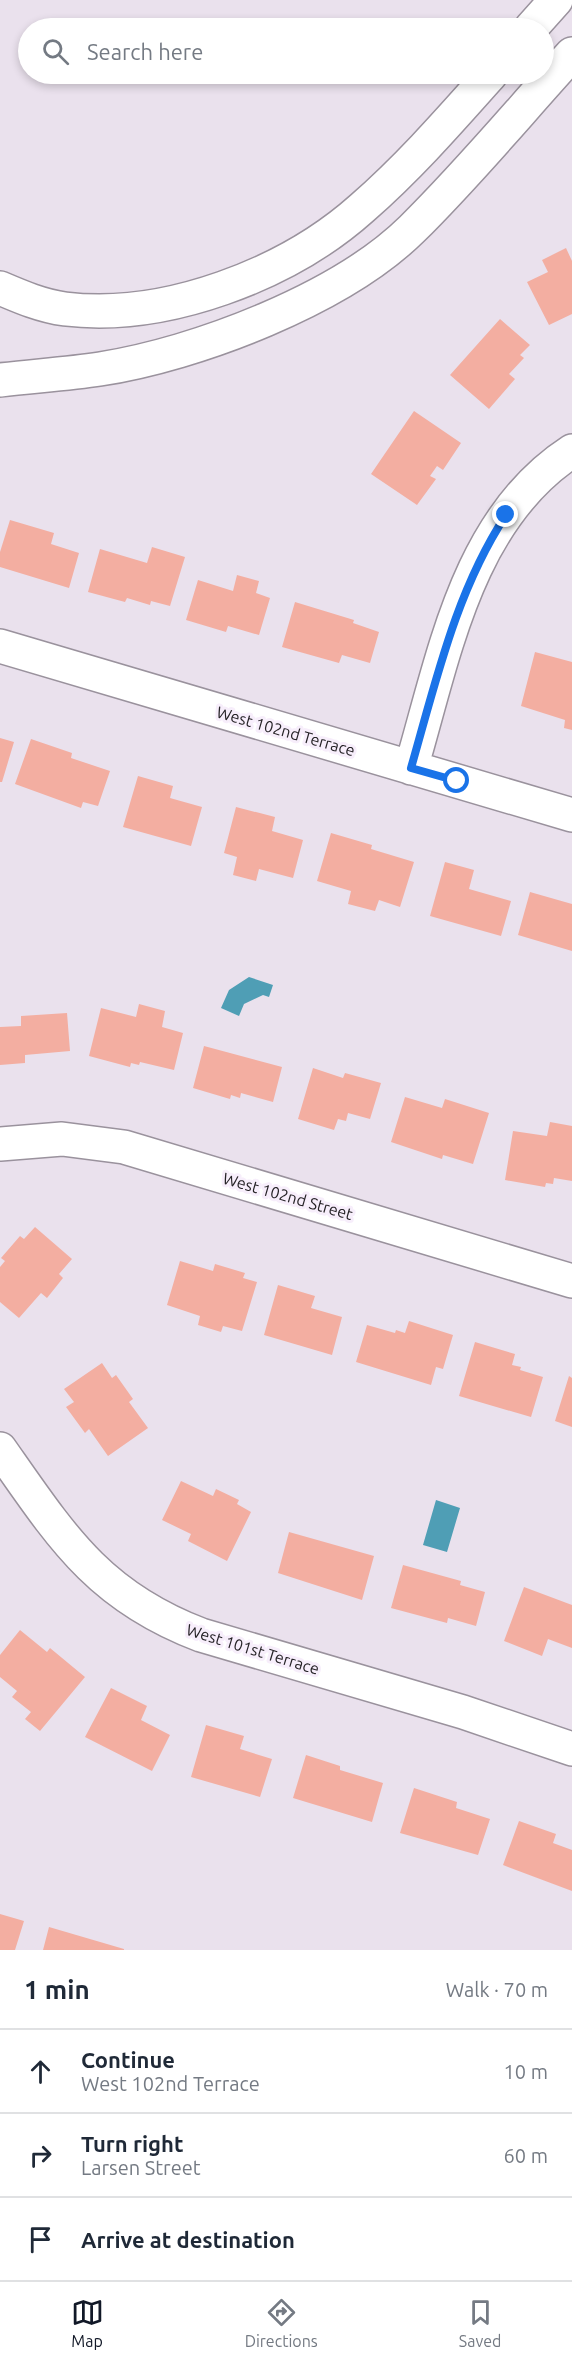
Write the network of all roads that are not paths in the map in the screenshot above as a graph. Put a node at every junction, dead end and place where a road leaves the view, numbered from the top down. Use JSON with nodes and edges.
{"nodes":[{"id":1,"x":556,"y":0,"type":"edge"},
{"id":2,"x":540,"y":18,"type":"edge"},
{"id":3,"x":572,"y":54,"type":"edge"},
{"id":4,"x":554,"y":74,"type":"edge"},
{"id":5,"x":482,"y":84,"type":"edge"},
{"id":6,"x":545,"y":84,"type":"edge"},
{"id":7,"x":0,"y":288,"type":"edge"},
{"id":8,"x":0,"y":380,"type":"edge"},
{"id":9,"x":572,"y":451,"type":"edge"},
{"id":10,"x":0,"y":646,"type":"edge"},
{"id":11,"x":411,"y":768,"type":"junction"},
{"id":12,"x":572,"y":815,"type":"edge"},
{"id":13,"x":0,"y":1144,"type":"edge"},
{"id":14,"x":572,"y":1281,"type":"edge"},
{"id":15,"x":0,"y":1449,"type":"edge"},
{"id":16,"x":572,"y":1749,"type":"edge"}],
"edges":[{"from":1,"to":2,"type":"main road"},
{"from":3,"to":4,"type":"main road"},
{"from":5,"to":7,"type":"main road"},
{"from":6,"to":8,"type":"main road"},
{"from":9,"to":11,"type":"main road"},
{"from":10,"to":11,"type":"main road","name":"West 102nd Terrace"},
{"from":11,"to":12,"type":"main road","name":"West 102nd Terrace"},
{"from":13,"to":14,"type":"main road","name":"West 102nd Street"},
{"from":15,"to":16,"type":"main road","name":"West 101st Terrace"}]}
